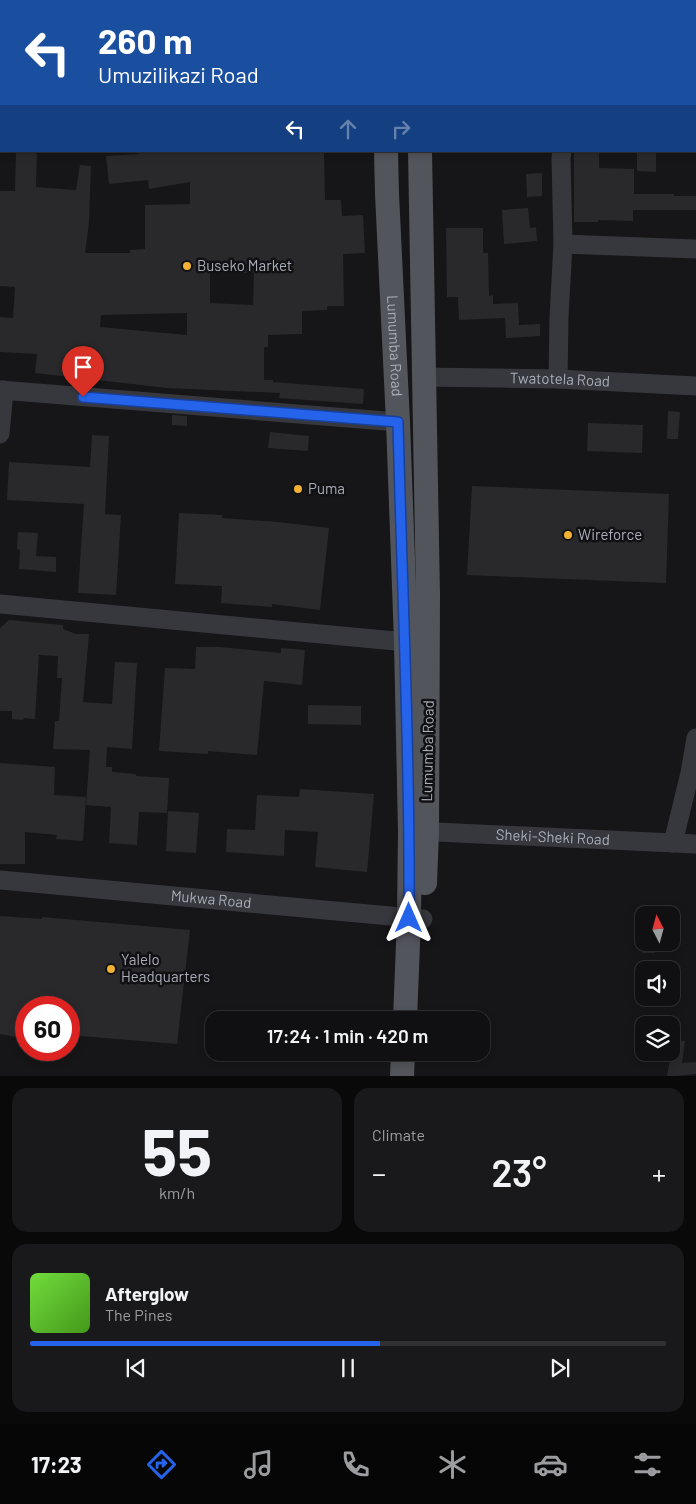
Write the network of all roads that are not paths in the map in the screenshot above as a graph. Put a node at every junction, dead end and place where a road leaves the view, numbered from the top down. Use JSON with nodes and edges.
{"nodes":[{"id":1,"x":386,"y":152,"type":"edge"},
{"id":2,"x":420,"y":152,"type":"edge"},
{"id":3,"x":562,"y":152,"type":"edge"},
{"id":4,"x":563,"y":244,"type":"junction"},
{"id":5,"x":696,"y":249,"type":"edge"},
{"id":6,"x":424,"y":377,"type":"junction"},
{"id":7,"x":558,"y":379,"type":"junction"},
{"id":8,"x":696,"y":386,"type":"edge"},
{"id":9,"x":2,"y":390,"type":"edge"},
{"id":10,"x":398,"y":422,"type":"junction"},
{"id":11,"x":0,"y":434,"type":"edge"},
{"id":12,"x":0,"y":604,"type":"edge"},
{"id":13,"x":406,"y":642,"type":"junction"},
{"id":14,"x":696,"y":738,"type":"edge"},
{"id":15,"x":418,"y":831,"type":"junction"},
{"id":16,"x":673,"y":843,"type":"junction"},
{"id":17,"x":696,"y":844,"type":"edge"},
{"id":18,"x":0,"y":880,"type":"edge"},
{"id":19,"x":416,"y":918,"type":"junction"},
{"id":20,"x":405,"y":1011,"type":"edge"},
{"id":21,"x":417,"y":1011,"type":"edge"},
{"id":22,"x":403,"y":1061,"type":"edge"},
{"id":23,"x":416,"y":1061,"type":"edge"},
{"id":24,"x":402,"y":1076,"type":"edge"},
{"id":25,"x":416,"y":1076,"type":"edge"}],
"edges":[{"from":1,"to":10,"type":"main road","name":"Lumumba Road"},
{"from":2,"to":6,"type":"main road","name":"Lumumba Road"},
{"from":3,"to":4,"type":"street"},
{"from":4,"to":5,"type":"street"},
{"from":4,"to":7,"type":"street"},
{"from":6,"to":7,"type":"street","name":"Twatotela Road"},
{"from":6,"to":15,"type":"main road","name":"Lumumba Road"},
{"from":7,"to":8,"type":"street","name":"Twatotela Road"},
{"from":9,"to":10,"type":"street"},
{"from":9,"to":11,"type":"street"},
{"from":10,"to":13,"type":"main road","name":"Lumumba Road"},
{"from":12,"to":13,"type":"street"},
{"from":13,"to":15,"type":"main road","name":"Lumumba Road"},
{"from":14,"to":16,"type":"street"},
{"from":15,"to":16,"type":"street","name":"Sheki-Sheki Road"},
{"from":15,"to":19,"type":"main road","name":"Lumumba Road"},
{"from":16,"to":17,"type":"street","name":"Sheki-Sheki Road"},
{"from":18,"to":19,"type":"street","name":"Mukwa Road"},
{"from":19,"to":20,"type":"main road","name":"Lumumba Road"},
{"from":19,"to":21,"type":"main road","name":"Lumumba Road"},
{"from":22,"to":24,"type":"main road"},
{"from":23,"to":25,"type":"main road"}]}
